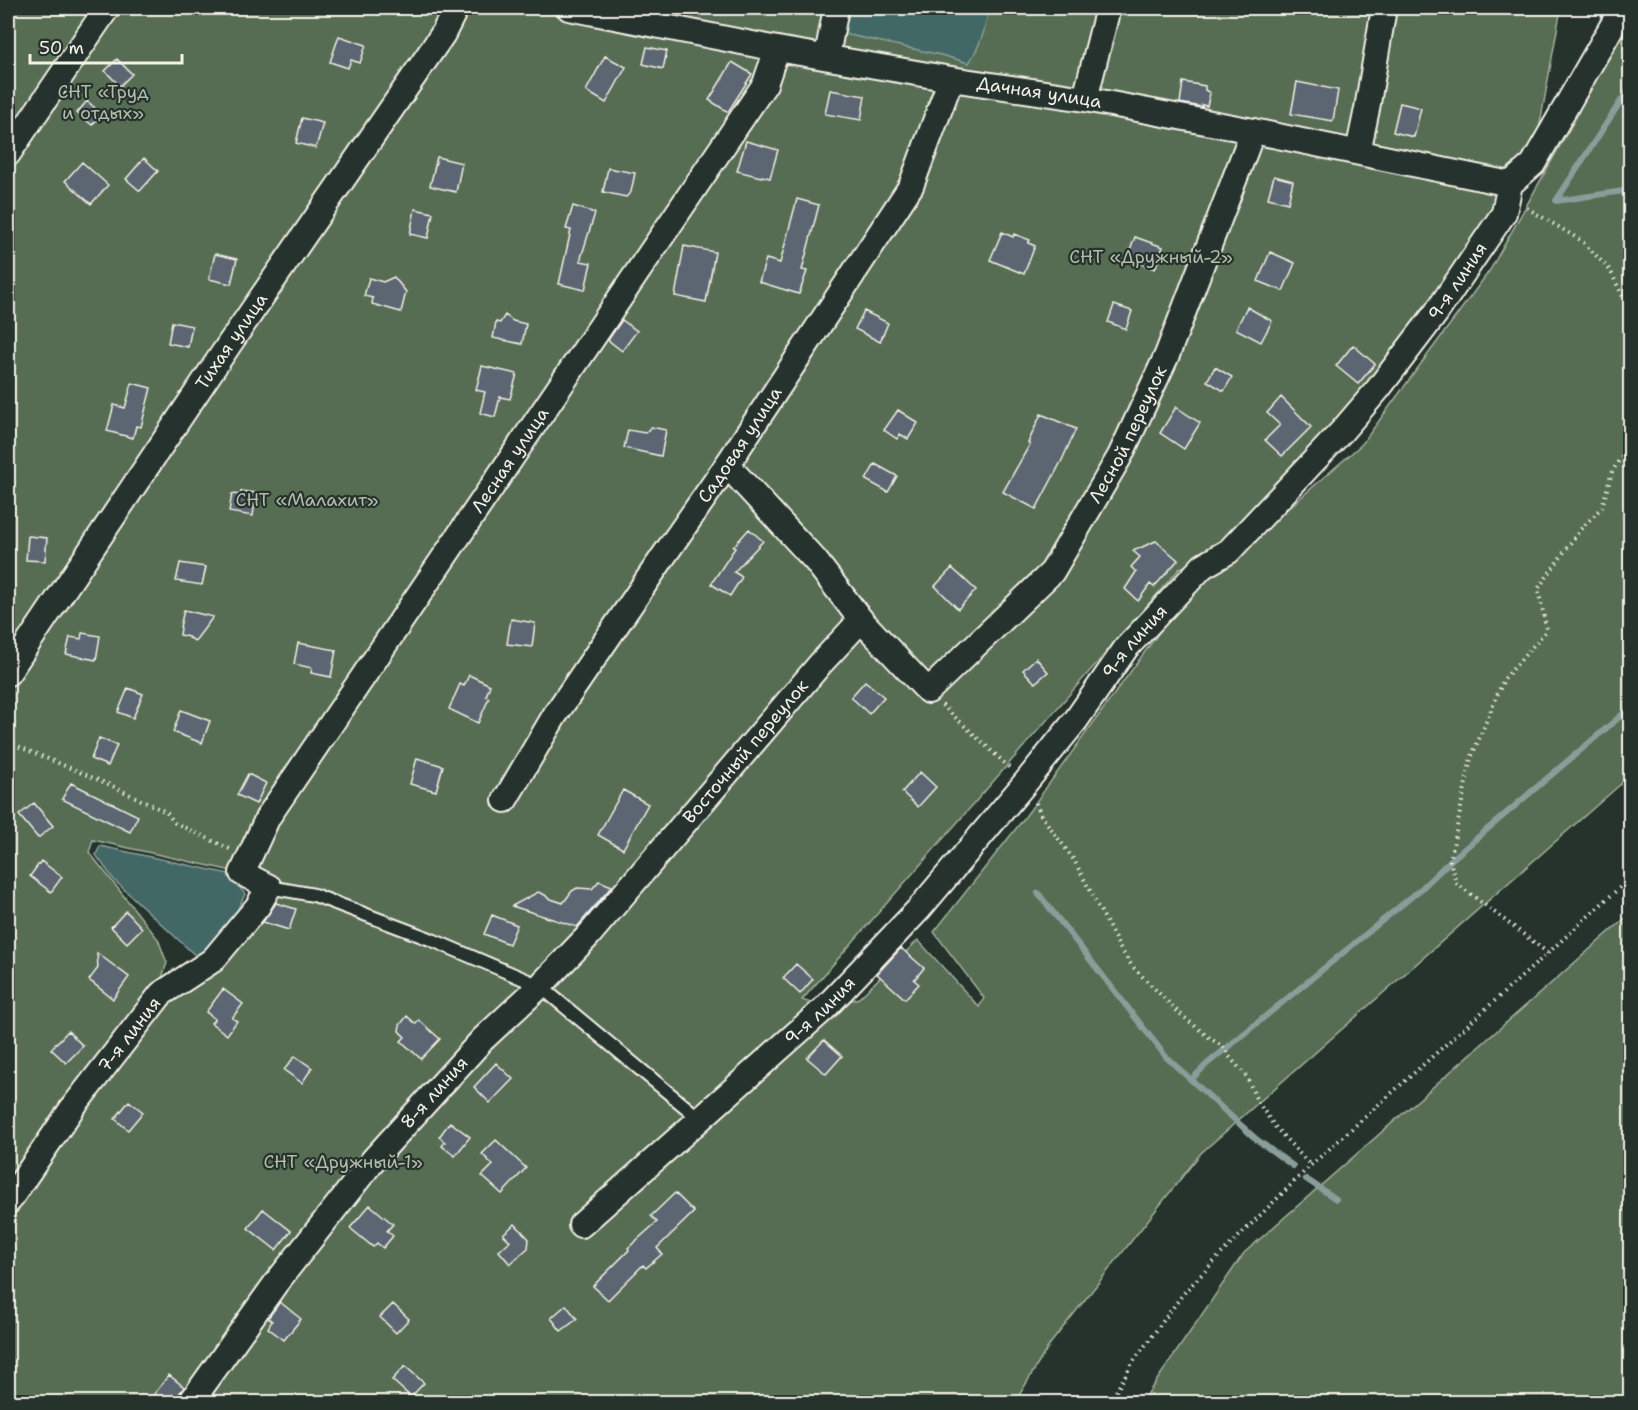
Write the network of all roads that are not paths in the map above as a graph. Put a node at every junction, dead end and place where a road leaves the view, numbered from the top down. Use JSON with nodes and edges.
{"nodes":[{"id":1,"x":107,"y":8,"type":"edge"},
{"id":2,"x":456,"y":8,"type":"edge"},
{"id":3,"x":569,"y":8,"type":"edge"},
{"id":4,"x":836,"y":8,"type":"edge"},
{"id":5,"x":1108,"y":8,"type":"edge"},
{"id":6,"x":1384,"y":8,"type":"edge"},
{"id":7,"x":1617,"y":8,"type":"edge"},
{"id":8,"x":642,"y":14,"type":"edge"},
{"id":9,"x":777,"y":48,"type":"junction"},
{"id":10,"x":826,"y":56,"type":"junction"},
{"id":11,"x":951,"y":79,"type":"junction"},
{"id":12,"x":1085,"y":99,"type":"junction"},
{"id":13,"x":1253,"y":131,"type":"junction"},
{"id":14,"x":1358,"y":152,"type":"junction"},
{"id":15,"x":8,"y":154,"type":"edge"},
{"id":16,"x":1510,"y":184,"type":"junction"},
{"id":17,"x":727,"y":465,"type":"junction"},
{"id":18,"x":861,"y":620,"type":"junction"},
{"id":19,"x":8,"y":674,"type":"edge"},
{"id":20,"x":505,"y":800,"type":"dead end"},
{"id":21,"x":633,"y":884,"type":"joint"},
{"id":22,"x":269,"y":887,"type":"junction"},
{"id":23,"x":540,"y":986,"type":"junction"},
{"id":24,"x":700,"y":1119,"type":"junction"},
{"id":25,"x":8,"y":1202,"type":"edge"},
{"id":26,"x":581,"y":1225,"type":"dead end"},
{"id":27,"x":190,"y":1402,"type":"edge"}],
"edges":[{"from":1,"to":15,"type":"street"},
{"from":2,"to":19,"type":"street","name":"Тихая улица"},
{"from":3,"to":8,"type":"street","name":"Дачная улица"},
{"from":4,"to":10,"type":"street"},
{"from":5,"to":12,"type":"street"},
{"from":6,"to":14,"type":"street"},
{"from":7,"to":16,"type":"street"},
{"from":8,"to":9,"type":"street","name":"Дачная улица"},
{"from":9,"to":10,"type":"street","name":"Дачная улица"},
{"from":9,"to":22,"type":"street","name":"Лесная улица"},
{"from":10,"to":11,"type":"street","name":"Дачная улица"},
{"from":11,"to":12,"type":"street","name":"Дачная улица"},
{"from":11,"to":17,"type":"street","name":"Садовая улица"},
{"from":12,"to":13,"type":"street","name":"Дачная улица"},
{"from":13,"to":14,"type":"street","name":"Дачная улица"},
{"from":13,"to":18,"type":"street","name":"Лесной переулок"},
{"from":14,"to":16,"type":"street","name":"Дачная улица"},
{"from":16,"to":24,"type":"street","name":"9-я линия"},
{"from":17,"to":18,"type":"street"},
{"from":17,"to":20,"type":"street","name":"Садовая улица"},
{"from":18,"to":21,"type":"street","name":"Восточный переулок"},
{"from":21,"to":23,"type":"street","name":"8-я линия"},
{"from":22,"to":23,"type":"lane"},
{"from":22,"to":25,"type":"street","name":"7-я линия"},
{"from":23,"to":24,"type":"lane"},
{"from":23,"to":27,"type":"street","name":"8-я линия"},
{"from":24,"to":26,"type":"street","name":"9-я линия"}]}
